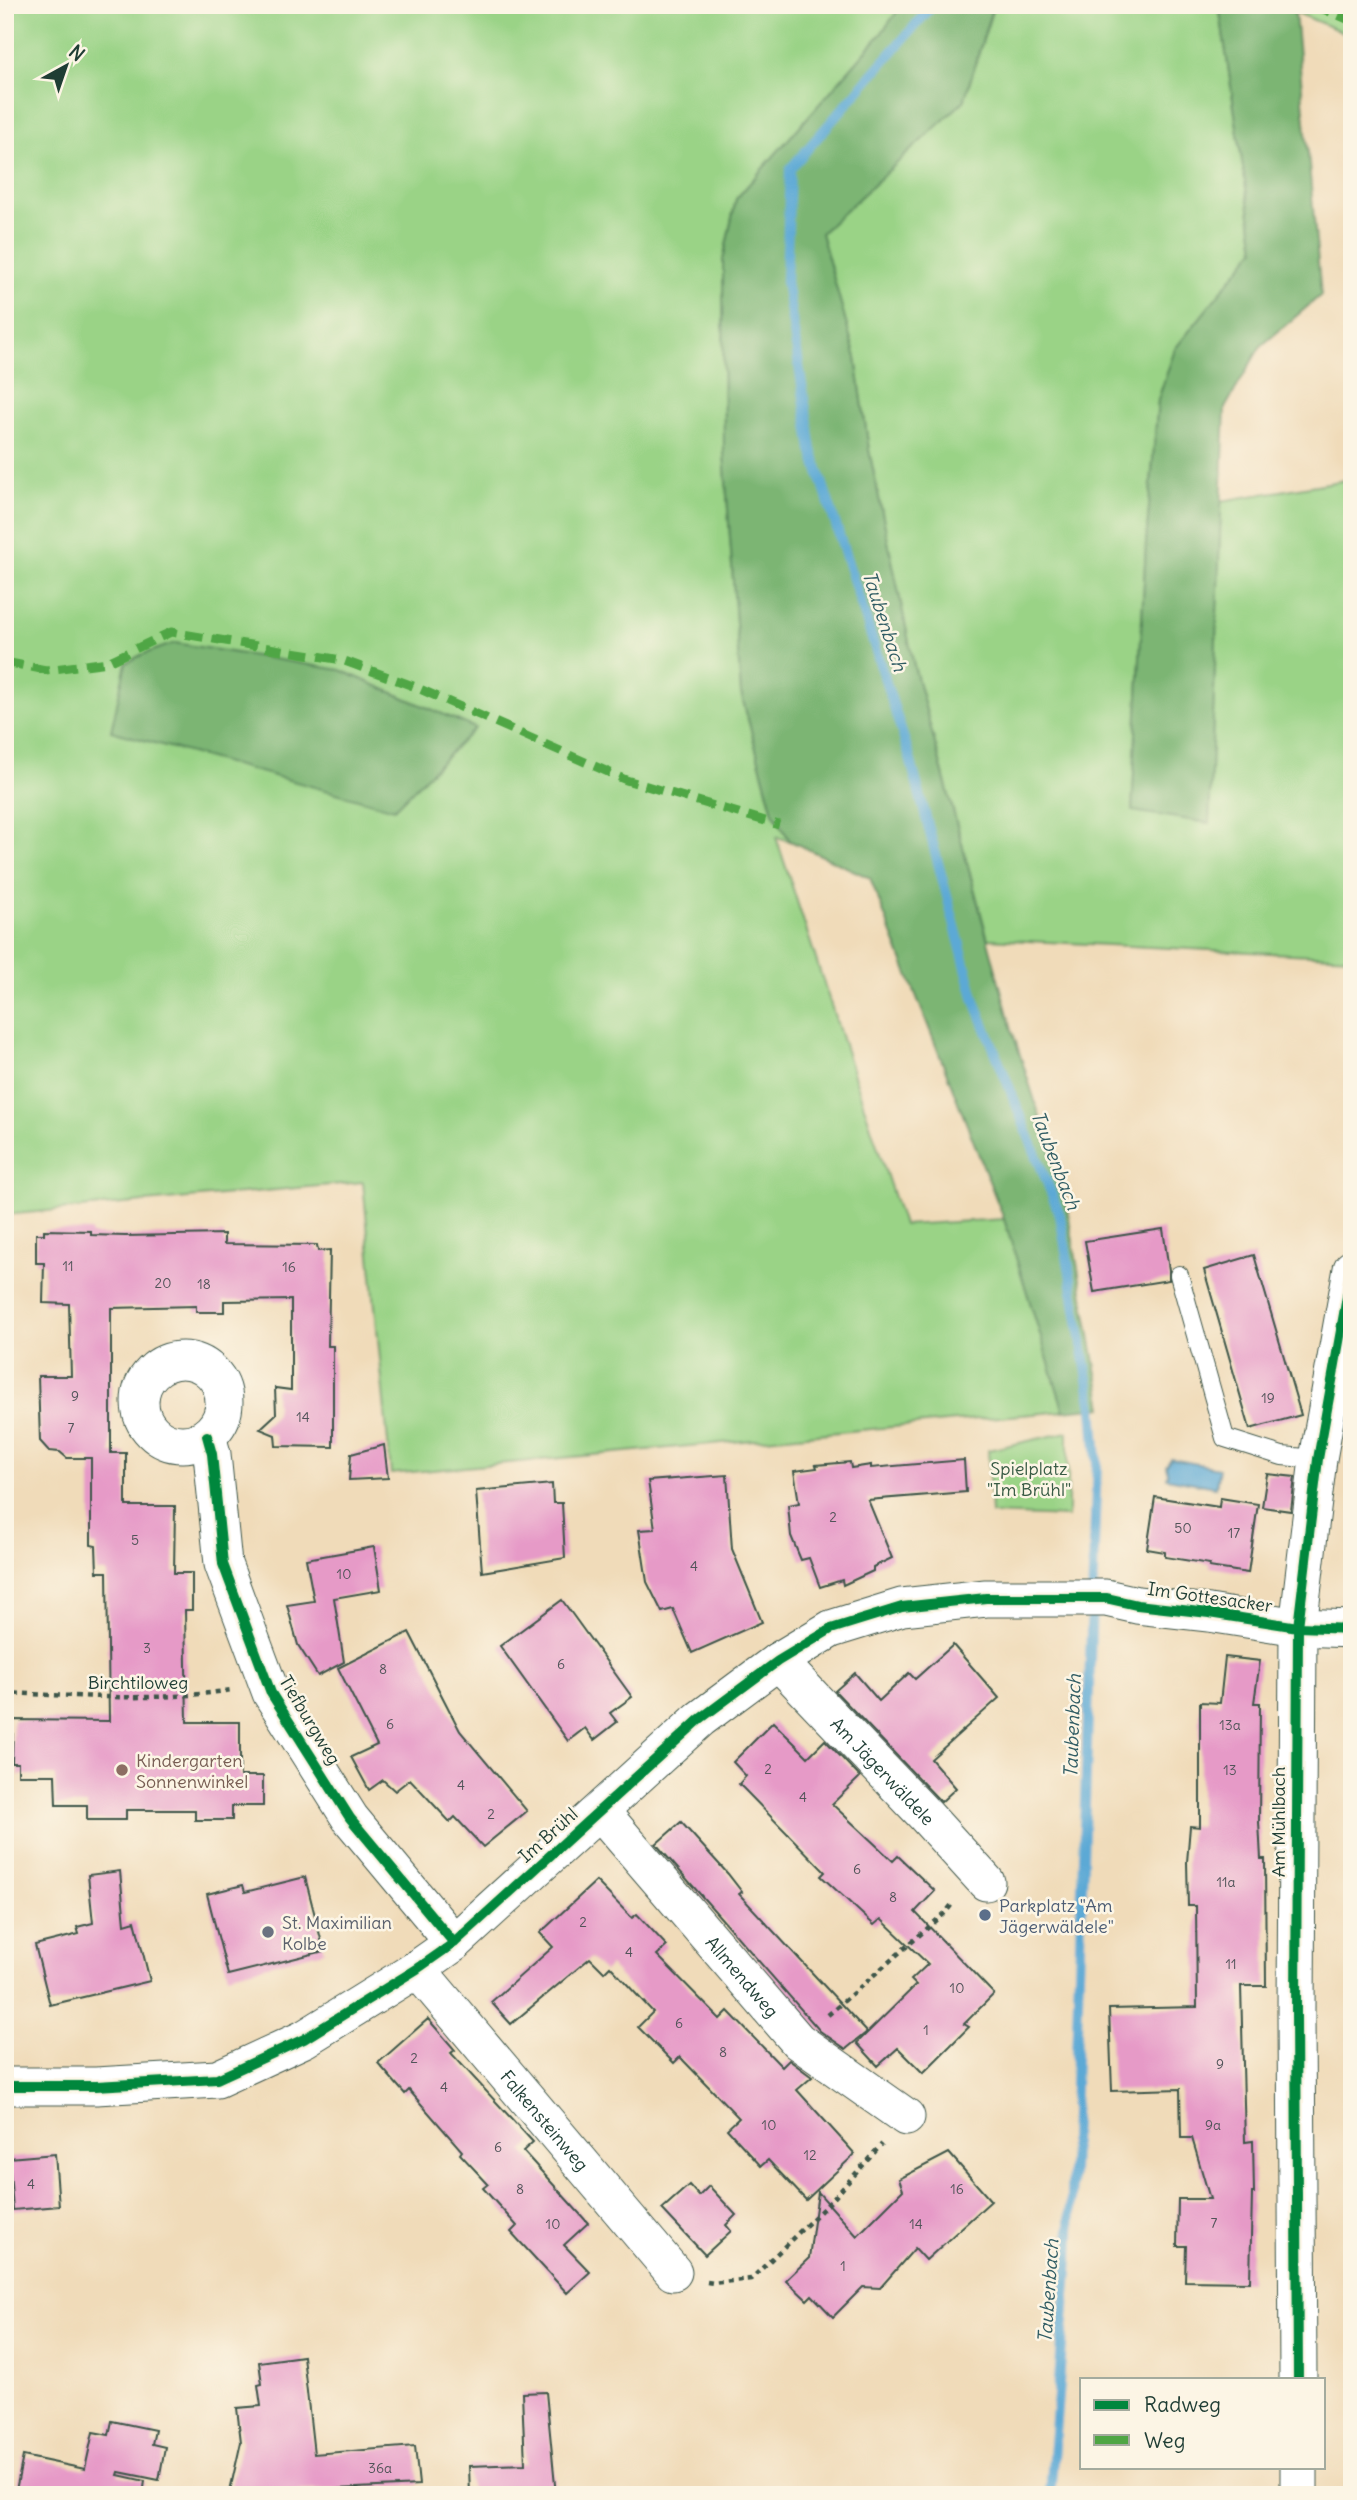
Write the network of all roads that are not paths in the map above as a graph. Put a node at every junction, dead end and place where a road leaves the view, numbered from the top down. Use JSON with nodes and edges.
{"nodes":[{"id":1,"x":1352,"y":1269,"type":"edge"},
{"id":2,"x":1179,"y":1275,"type":"dead end"},
{"id":3,"x":207,"y":1436,"type":"dead end"},
{"id":4,"x":1318,"y":1459,"type":"junction"},
{"id":5,"x":1090,"y":1598,"type":"joint"},
{"id":6,"x":1298,"y":1627,"type":"junction"},
{"id":7,"x":1352,"y":1629,"type":"edge"},
{"id":8,"x":778,"y":1661,"type":"junction"},
{"id":9,"x":601,"y":1812,"type":"junction"},
{"id":10,"x":982,"y":1877,"type":"road end"},
{"id":11,"x":454,"y":1943,"type":"junction"},
{"id":12,"x":417,"y":1969,"type":"junction"},
{"id":13,"x":5,"y":2086,"type":"edge"},
{"id":14,"x":906,"y":2117,"type":"road end"},
{"id":15,"x":673,"y":2272,"type":"road end"},
{"id":16,"x":1298,"y":2378,"type":"edge"},
{"id":17,"x":1299,"y":2468,"type":"edge"},
{"id":18,"x":1299,"y":2495,"type":"edge"}],
"edges":[{"from":1,"to":4,"type":"street","name":"Am Mühlbach"},
{"from":2,"to":4,"type":"lane"},
{"from":3,"to":11,"type":"street","name":"Tiefburgweg"},
{"from":4,"to":6,"type":"street","name":"Am Mühlbach"},
{"from":5,"to":6,"type":"street","name":"Im Gottesacker"},
{"from":5,"to":8,"type":"street","name":"Im Brühl"},
{"from":6,"to":7,"type":"street","name":"Im Gottesacker"},
{"from":6,"to":16,"type":"street","name":"Am Mühlbach"},
{"from":8,"to":9,"type":"street","name":"Im Brühl"},
{"from":8,"to":10,"type":"street","name":"Am Jägerwäldele"},
{"from":9,"to":11,"type":"street","name":"Im Brühl"},
{"from":9,"to":14,"type":"street","name":"Allmendweg"},
{"from":11,"to":12,"type":"street","name":"Im Brühl"},
{"from":12,"to":13,"type":"street","name":"Im Brühl"},
{"from":12,"to":15,"type":"street","name":"Falkensteinweg"},
{"from":17,"to":18,"type":"street"}]}
